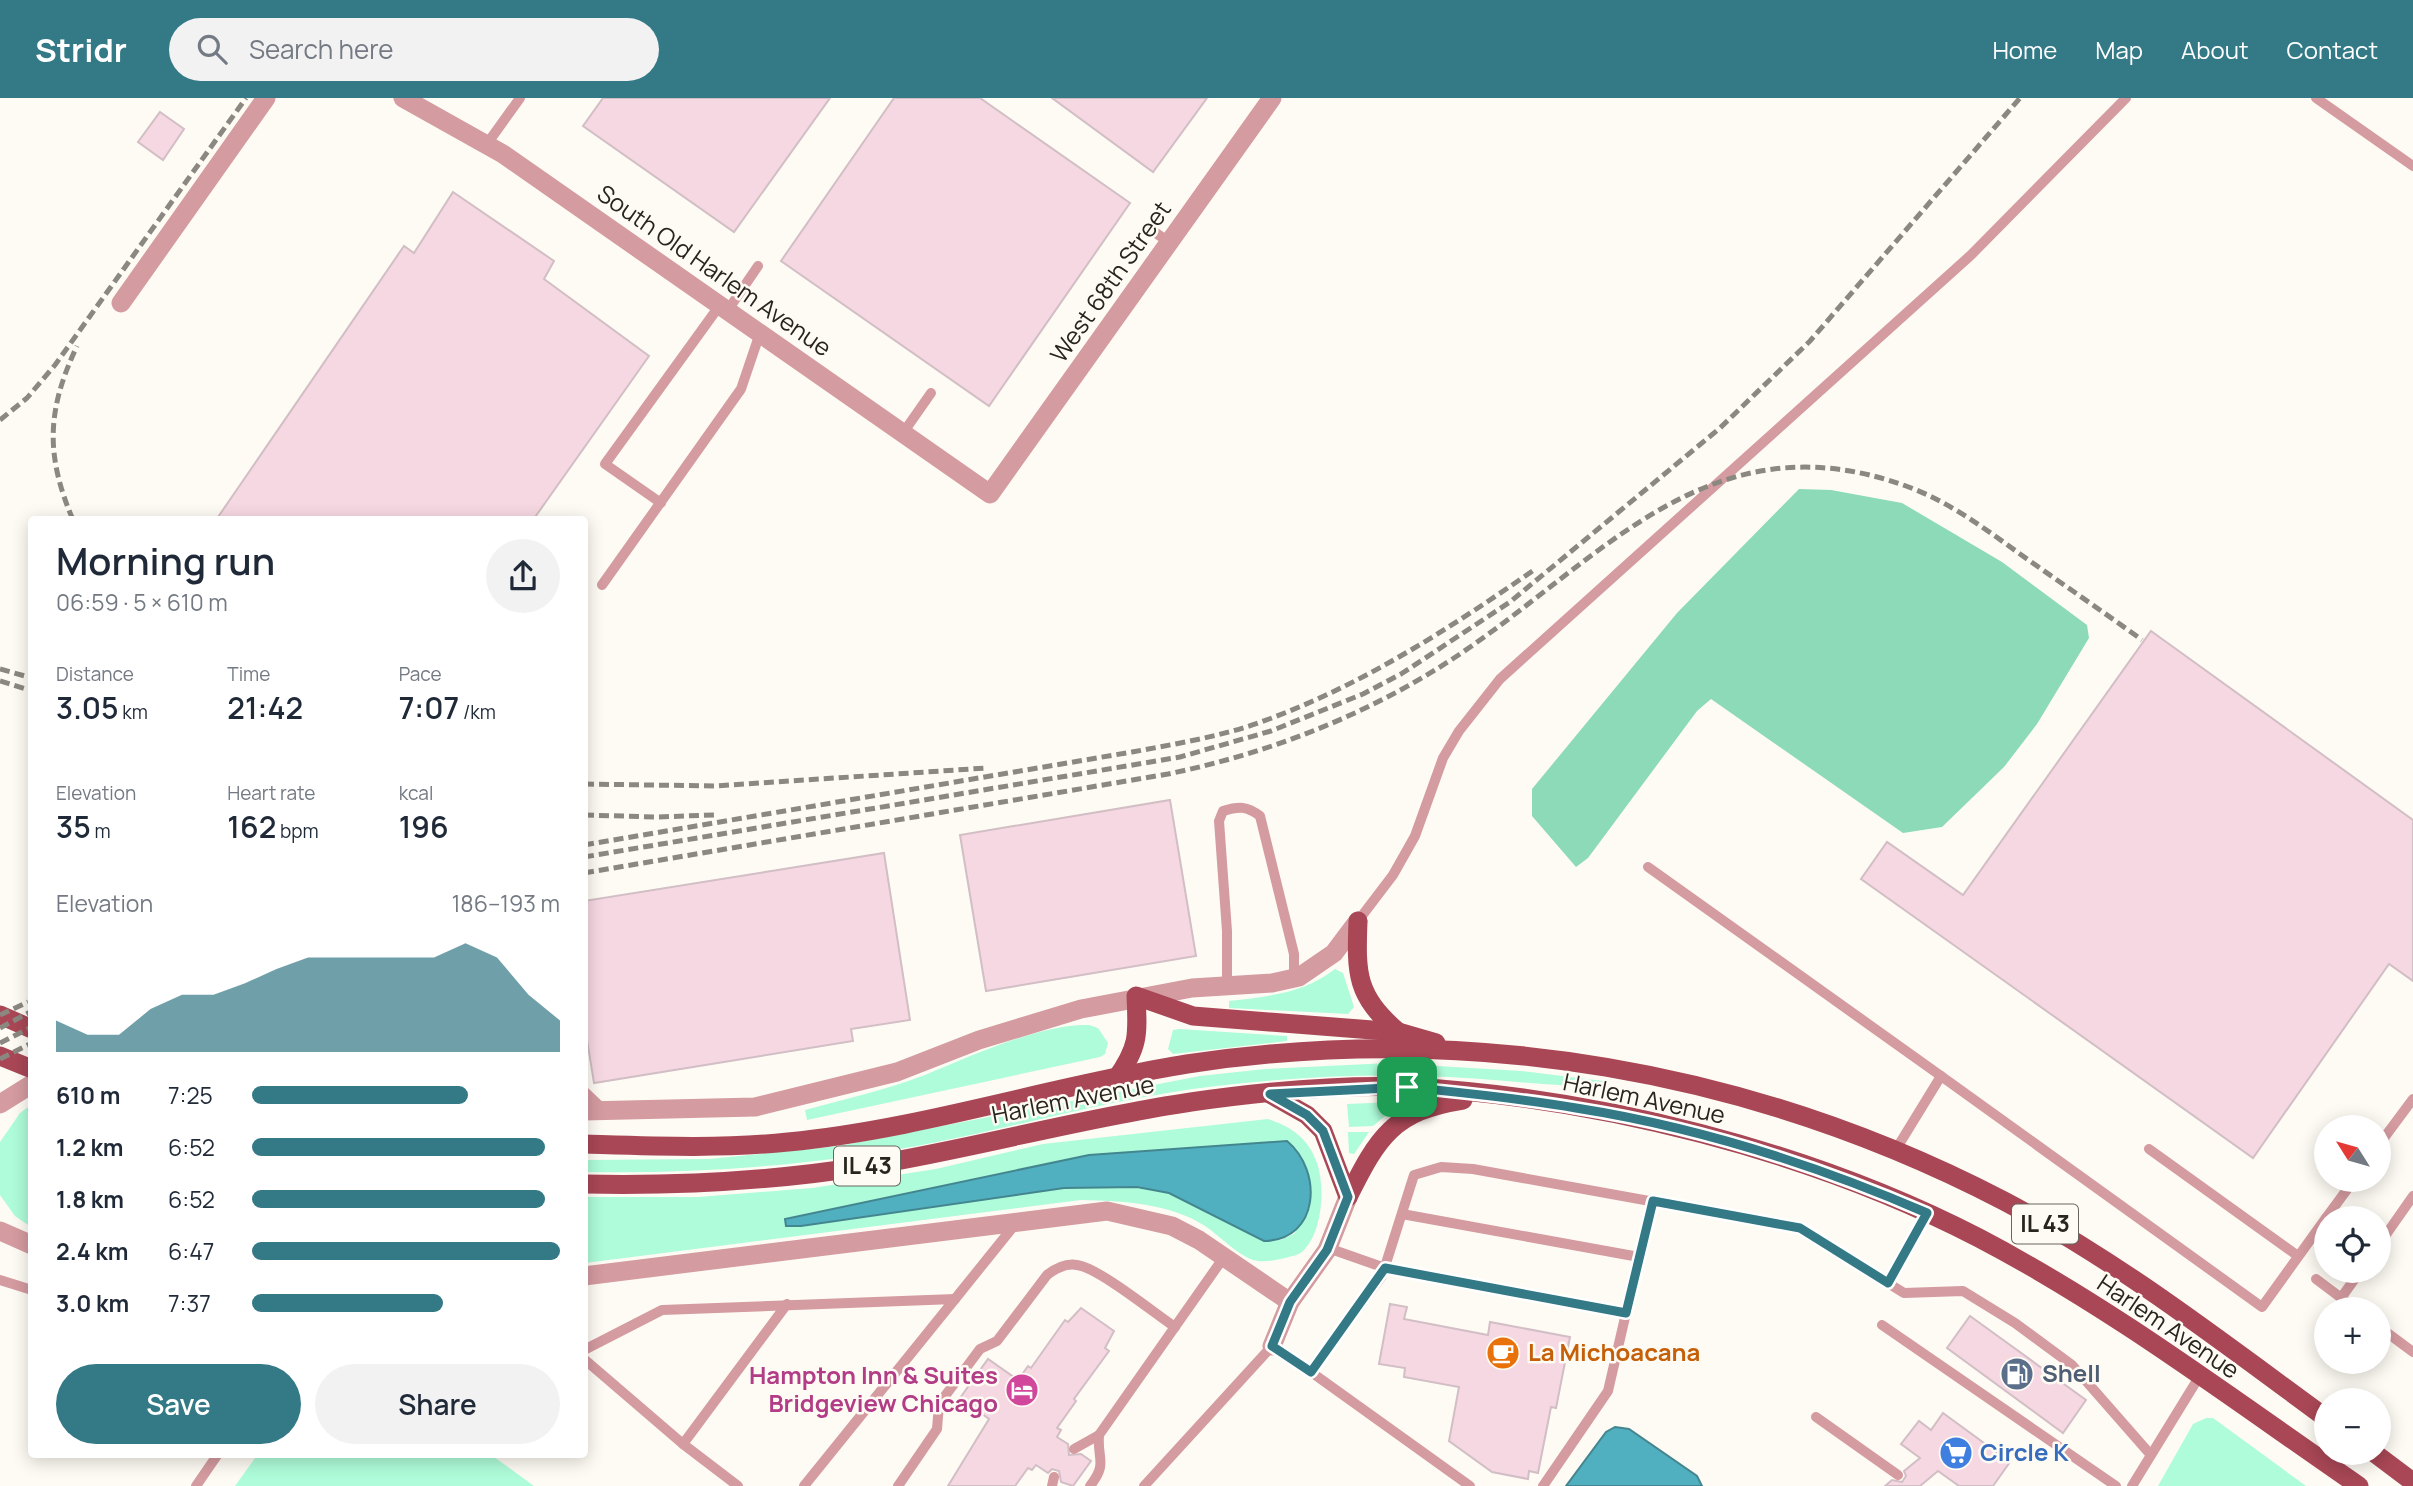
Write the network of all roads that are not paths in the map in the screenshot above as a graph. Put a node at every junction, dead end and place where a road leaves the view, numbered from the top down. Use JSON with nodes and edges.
{"nodes":[{"id":1,"x":267,"y":98,"type":"edge"},
{"id":2,"x":403,"y":98,"type":"edge"},
{"id":3,"x":520,"y":98,"type":"edge"},
{"id":4,"x":1272,"y":98,"type":"edge"},
{"id":5,"x":2126,"y":98,"type":"edge"},
{"id":6,"x":2320,"y":99,"type":"edge"},
{"id":7,"x":487,"y":144,"type":"junction"},
{"id":8,"x":2413,"y":166,"type":"edge"},
{"id":9,"x":1147,"y":227,"type":"dead end"},
{"id":10,"x":1169,"y":242,"type":"junction"},
{"id":11,"x":758,"y":266,"type":"dead end"},
{"id":12,"x":121,"y":303,"type":"dead end"},
{"id":13,"x":724,"y":307,"type":"junction"},
{"id":14,"x":760,"y":333,"type":"junction"},
{"id":15,"x":931,"y":393,"type":"dead end"},
{"id":16,"x":903,"y":433,"type":"junction"},
{"id":17,"x":990,"y":494,"type":"joint"},
{"id":18,"x":661,"y":503,"type":"junction"},
{"id":19,"x":602,"y":585,"type":"dead end"},
{"id":20,"x":1648,"y":867,"type":"dead end"},
{"id":21,"x":1358,"y":920,"type":"junction"},
{"id":22,"x":1294,"y":978,"type":"junction"},
{"id":23,"x":1227,"y":985,"type":"junction"},
{"id":24,"x":1136,"y":996,"type":"junction"},
{"id":25,"x":0,"y":1015,"type":"edge"},
{"id":26,"x":28,"y":1027,"type":"edge"},
{"id":27,"x":1398,"y":1032,"type":"junction"},
{"id":28,"x":1455,"y":1048,"type":"junction"},
{"id":29,"x":0,"y":1056,"type":"edge"},
{"id":30,"x":28,"y":1067,"type":"edge"},
{"id":31,"x":1941,"y":1076,"type":"junction"},
{"id":32,"x":1116,"y":1079,"type":"junction"},
{"id":33,"x":28,"y":1086,"type":"edge"},
{"id":34,"x":1270,"y":1094,"type":"junction"},
{"id":35,"x":588,"y":1095,"type":"edge"},
{"id":36,"x":1488,"y":1096,"type":"junction"},
{"id":37,"x":2413,"y":1099,"type":"edge"},
{"id":38,"x":0,"y":1104,"type":"edge"},
{"id":39,"x":588,"y":1111,"type":"edge"},
{"id":40,"x":607,"y":1113,"type":"junction"},
{"id":41,"x":2391,"y":1129,"type":"edge"},
{"id":42,"x":588,"y":1144,"type":"edge"},
{"id":43,"x":2149,"y":1149,"type":"dead end"},
{"id":44,"x":1895,"y":1151,"type":"junction"},
{"id":45,"x":588,"y":1184,"type":"edge"},
{"id":46,"x":2413,"y":1196,"type":"edge"},
{"id":47,"x":1348,"y":1197,"type":"junction"},
{"id":48,"x":1653,"y":1201,"type":"junction"},
{"id":49,"x":1927,"y":1213,"type":"junction"},
{"id":50,"x":1402,"y":1214,"type":"junction"},
{"id":51,"x":1017,"y":1222,"type":"junction"},
{"id":52,"x":2391,"y":1227,"type":"edge"},
{"id":53,"x":0,"y":1231,"type":"edge"},
{"id":54,"x":2314,"y":1234,"type":"edge"},
{"id":55,"x":28,"y":1243,"type":"edge"},
{"id":56,"x":1328,"y":1248,"type":"junction"},
{"id":57,"x":2298,"y":1256,"type":"junction"},
{"id":58,"x":1224,"y":1257,"type":"junction"},
{"id":59,"x":1639,"y":1257,"type":"junction"},
{"id":60,"x":1385,"y":1268,"type":"junction"},
{"id":61,"x":588,"y":1276,"type":"edge"},
{"id":62,"x":0,"y":1280,"type":"edge"},
{"id":63,"x":1888,"y":1283,"type":"junction"},
{"id":64,"x":2321,"y":1283,"type":"edge"},
{"id":65,"x":28,"y":1289,"type":"edge"},
{"id":66,"x":2340,"y":1297,"type":"edge"},
{"id":67,"x":955,"y":1299,"type":"junction"},
{"id":68,"x":1290,"y":1302,"type":"junction"},
{"id":69,"x":787,"y":1304,"type":"junction"},
{"id":70,"x":1626,"y":1313,"type":"junction"},
{"id":71,"x":1882,"y":1325,"type":"dead end"},
{"id":72,"x":1175,"y":1327,"type":"junction"},
{"id":73,"x":2391,"y":1336,"type":"edge"},
{"id":74,"x":1272,"y":1346,"type":"junction"},
{"id":75,"x":588,"y":1348,"type":"edge"},
{"id":76,"x":2413,"y":1352,"type":"edge"},
{"id":77,"x":588,"y":1362,"type":"edge"},
{"id":78,"x":1311,"y":1372,"type":"junction"},
{"id":79,"x":2199,"y":1377,"type":"junction"},
{"id":80,"x":2314,"y":1409,"type":"edge"},
{"id":81,"x":1816,"y":1417,"type":"dead end"},
{"id":82,"x":1099,"y":1435,"type":"junction"},
{"id":83,"x":683,"y":1444,"type":"junction"},
{"id":84,"x":1074,"y":1449,"type":"dead end"},
{"id":85,"x":2150,"y":1454,"type":"junction"},
{"id":86,"x":215,"y":1458,"type":"edge"},
{"id":87,"x":2390,"y":1465,"type":"edge"},
{"id":88,"x":1898,"y":1475,"type":"dead end"},
{"id":89,"x":2413,"y":1482,"type":"edge"},
{"id":90,"x":196,"y":1486,"type":"edge"},
{"id":91,"x":738,"y":1486,"type":"edge"},
{"id":92,"x":804,"y":1486,"type":"edge"},
{"id":93,"x":898,"y":1486,"type":"edge"},
{"id":94,"x":1090,"y":1486,"type":"edge"},
{"id":95,"x":1144,"y":1486,"type":"edge"},
{"id":96,"x":1470,"y":1486,"type":"edge"},
{"id":97,"x":1543,"y":1486,"type":"edge"},
{"id":98,"x":2116,"y":1486,"type":"edge"},
{"id":99,"x":2132,"y":1486,"type":"edge"},
{"id":100,"x":2359,"y":1486,"type":"edge"}],
"edges":[{"from":1,"to":12,"type":"street"},
{"from":2,"to":7,"type":"street","name":"South Old Harlem Avenue"},
{"from":3,"to":7,"type":"lane"},
{"from":4,"to":10,"type":"street","name":"West 68th Street"},
{"from":5,"to":21,"type":"lane"},
{"from":6,"to":8,"type":"lane"},
{"from":7,"to":13,"type":"street","name":"South Old Harlem Avenue"},
{"from":9,"to":10,"type":"lane"},
{"from":10,"to":17,"type":"street","name":"West 68th Street"},
{"from":11,"to":13,"type":"lane"},
{"from":13,"to":14,"type":"street","name":"South Old Harlem Avenue"},
{"from":13,"to":18,"type":"lane"},
{"from":14,"to":16,"type":"street","name":"South Old Harlem Avenue"},
{"from":14,"to":18,"type":"lane"},
{"from":15,"to":16,"type":"lane"},
{"from":16,"to":17,"type":"street","name":"South Old Harlem Avenue"},
{"from":18,"to":19,"type":"lane"},
{"from":20,"to":31,"type":"lane"},
{"from":21,"to":22,"type":"street"},
{"from":21,"to":27,"type":"main road"},
{"from":22,"to":23,"type":"street"},
{"from":22,"to":23,"type":"lane"},
{"from":23,"to":24,"type":"street"},
{"from":24,"to":27,"type":"main road"},
{"from":24,"to":32,"type":"main road"},
{"from":24,"to":40,"type":"street"},
{"from":25,"to":26,"type":"main road"},
{"from":27,"to":28,"type":"main road"},
{"from":28,"to":32,"type":"main road","name":"Harlem Avenue","number":"IL 43"},
{"from":28,"to":44,"type":"main road","name":"Harlem Avenue","number":"IL 43"},
{"from":29,"to":30,"type":"main road"},
{"from":31,"to":44,"type":"lane"},
{"from":31,"to":57,"type":"lane"},
{"from":32,"to":42,"type":"main road","name":"Harlem Avenue","number":"IL 43"},
{"from":33,"to":38,"type":"street"},
{"from":34,"to":36,"type":"main road","name":"Harlem Avenue","number":"IL 43"},
{"from":34,"to":45,"type":"main road","name":"Harlem Avenue","number":"IL 43"},
{"from":34,"to":47,"type":"main road"},
{"from":35,"to":40,"type":"lane"},
{"from":36,"to":47,"type":"main road"},
{"from":36,"to":49,"type":"main road","name":"Harlem Avenue","number":"IL 43"},
{"from":37,"to":41,"type":"lane"},
{"from":39,"to":40,"type":"street"},
{"from":43,"to":57,"type":"lane"},
{"from":44,"to":80,"type":"main road","name":"Harlem Avenue","number":"IL 43"},
{"from":46,"to":52,"type":"lane"},
{"from":47,"to":56,"type":"street"},
{"from":48,"to":50,"type":"lane"},
{"from":48,"to":59,"type":"lane"},
{"from":48,"to":63,"type":"lane"},
{"from":49,"to":63,"type":"lane"},
{"from":49,"to":79,"type":"main road","name":"Harlem Avenue","number":"IL 43"},
{"from":50,"to":59,"type":"lane"},
{"from":50,"to":60,"type":"lane"},
{"from":51,"to":58,"type":"street"},
{"from":51,"to":61,"type":"street"},
{"from":51,"to":67,"type":"lane"},
{"from":53,"to":55,"type":"street"},
{"from":54,"to":57,"type":"lane"},
{"from":56,"to":60,"type":"lane"},
{"from":56,"to":68,"type":"street"},
{"from":58,"to":68,"type":"street"},
{"from":58,"to":72,"type":"lane"},
{"from":59,"to":70,"type":"lane"},
{"from":60,"to":70,"type":"lane"},
{"from":60,"to":78,"type":"lane"},
{"from":62,"to":65,"type":"lane"},
{"from":63,"to":85,"type":"lane"},
{"from":64,"to":66,"type":"lane"},
{"from":67,"to":69,"type":"lane"},
{"from":67,"to":92,"type":"lane"},
{"from":68,"to":74,"type":"street"},
{"from":69,"to":75,"type":"lane"},
{"from":69,"to":83,"type":"lane"},
{"from":70,"to":97,"type":"lane"},
{"from":71,"to":98,"type":"lane"},
{"from":72,"to":82,"type":"lane"},
{"from":72,"to":93,"type":"lane"},
{"from":73,"to":76,"type":"lane"},
{"from":74,"to":78,"type":"lane"},
{"from":74,"to":95,"type":"lane"},
{"from":77,"to":83,"type":"lane"},
{"from":78,"to":96,"type":"lane"},
{"from":79,"to":85,"type":"lane"},
{"from":79,"to":100,"type":"main road","name":"Harlem Avenue","number":"IL 43"},
{"from":81,"to":88,"type":"lane"},
{"from":82,"to":84,"type":"lane"},
{"from":82,"to":94,"type":"lane"},
{"from":83,"to":91,"type":"lane"},
{"from":85,"to":99,"type":"lane"},
{"from":86,"to":90,"type":"lane"},
{"from":87,"to":89,"type":"main road"}]}
